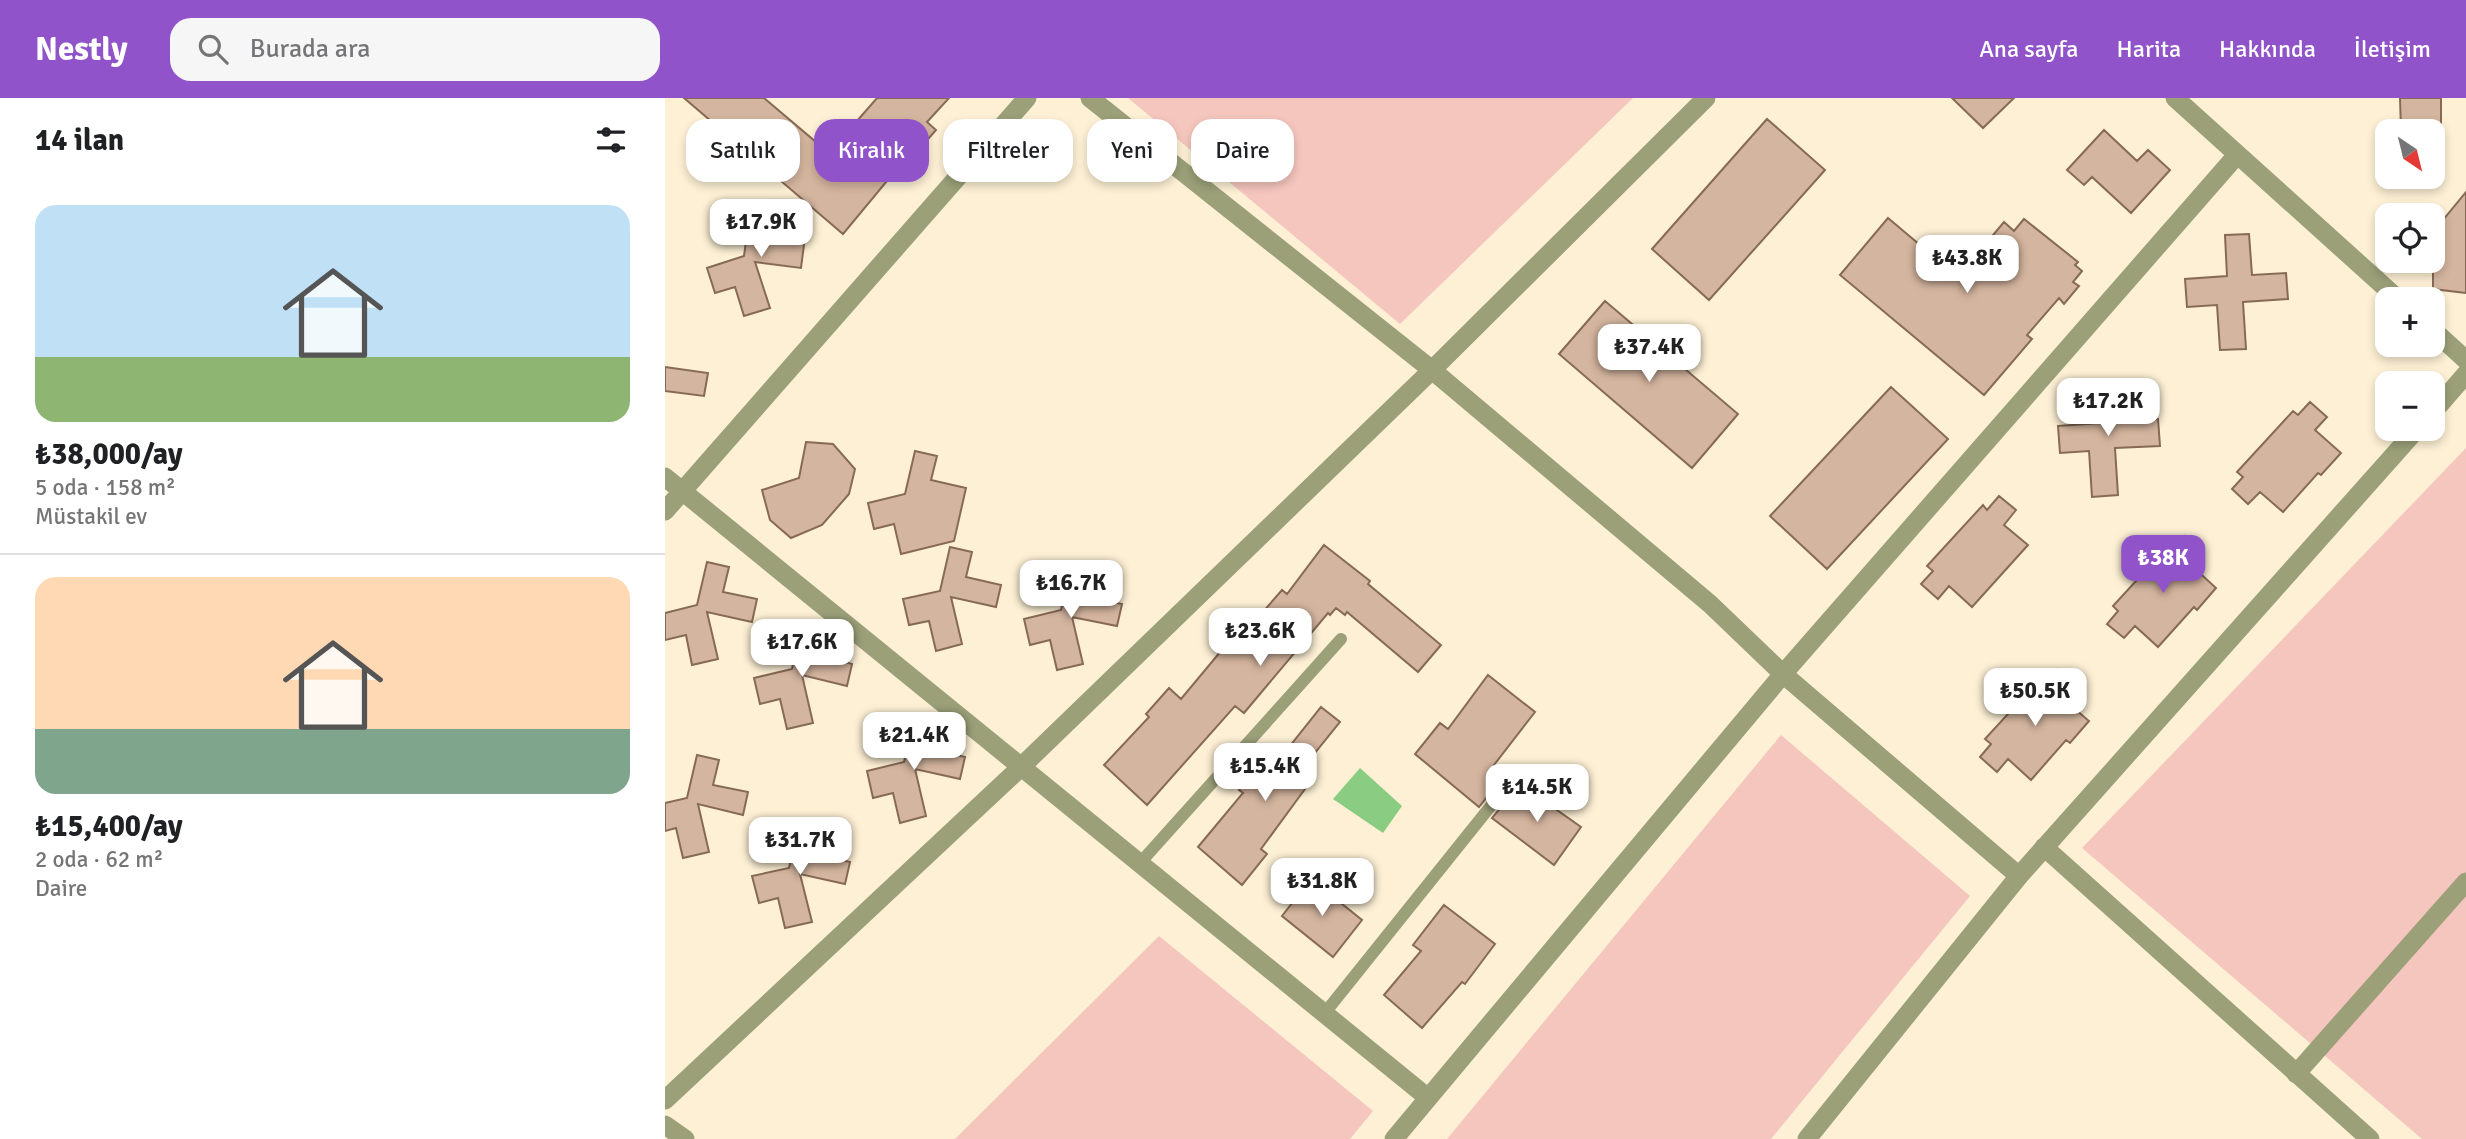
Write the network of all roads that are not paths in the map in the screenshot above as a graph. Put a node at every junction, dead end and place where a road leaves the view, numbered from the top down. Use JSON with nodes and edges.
{"nodes":[{"id":1,"x":1027,"y":98,"type":"edge"},
{"id":2,"x":1090,"y":98,"type":"edge"},
{"id":3,"x":1706,"y":98,"type":"edge"},
{"id":4,"x":2175,"y":98,"type":"edge"},
{"id":5,"x":2237,"y":155,"type":"junction"},
{"id":6,"x":2385,"y":287,"type":"edge"},
{"id":7,"x":2445,"y":341,"type":"edge"},
{"id":8,"x":2466,"y":360,"type":"edge"},
{"id":9,"x":1432,"y":370,"type":"junction"},
{"id":10,"x":2466,"y":374,"type":"edge"},
{"id":11,"x":2445,"y":398,"type":"edge"},
{"id":12,"x":2406,"y":441,"type":"edge"},
{"id":13,"x":665,"y":477,"type":"edge"},
{"id":14,"x":682,"y":491,"type":"junction"},
{"id":15,"x":665,"y":511,"type":"edge"},
{"id":16,"x":1341,"y":639,"type":"dead end"},
{"id":17,"x":1783,"y":674,"type":"junction"},
{"id":18,"x":1021,"y":767,"type":"junction"},
{"id":19,"x":1518,"y":772,"type":"dead end"},
{"id":20,"x":2044,"y":848,"type":"junction"},
{"id":21,"x":1140,"y":863,"type":"junction"},
{"id":22,"x":2019,"y":876,"type":"junction"},
{"id":23,"x":2466,"y":882,"type":"edge"},
{"id":24,"x":1324,"y":1014,"type":"junction"},
{"id":25,"x":2296,"y":1074,"type":"junction"},
{"id":26,"x":1427,"y":1097,"type":"junction"},
{"id":27,"x":665,"y":1100,"type":"edge"},
{"id":28,"x":665,"y":1125,"type":"edge"},
{"id":29,"x":685,"y":1139,"type":"edge"},
{"id":30,"x":1394,"y":1139,"type":"edge"},
{"id":31,"x":1808,"y":1139,"type":"edge"},
{"id":32,"x":2371,"y":1139,"type":"edge"}],
"edges":[{"from":1,"to":14,"type":"street"},
{"from":2,"to":9,"type":"street"},
{"from":3,"to":9,"type":"street"},
{"from":4,"to":5,"type":"street"},
{"from":5,"to":6,"type":"street"},
{"from":5,"to":17,"type":"street"},
{"from":7,"to":8,"type":"street"},
{"from":9,"to":17,"type":"street"},
{"from":9,"to":18,"type":"street"},
{"from":10,"to":11,"type":"street"},
{"from":12,"to":20,"type":"street"},
{"from":13,"to":14,"type":"street"},
{"from":14,"to":15,"type":"street"},
{"from":14,"to":18,"type":"street"},
{"from":16,"to":21,"type":"lane"},
{"from":17,"to":22,"type":"street"},
{"from":17,"to":26,"type":"street"},
{"from":18,"to":21,"type":"street"},
{"from":18,"to":27,"type":"street"},
{"from":19,"to":24,"type":"lane"},
{"from":20,"to":22,"type":"street"},
{"from":20,"to":25,"type":"street"},
{"from":21,"to":24,"type":"street"},
{"from":22,"to":31,"type":"street"},
{"from":23,"to":25,"type":"street"},
{"from":24,"to":26,"type":"street"},
{"from":25,"to":32,"type":"street"},
{"from":26,"to":30,"type":"street"},
{"from":28,"to":29,"type":"street"}]}
